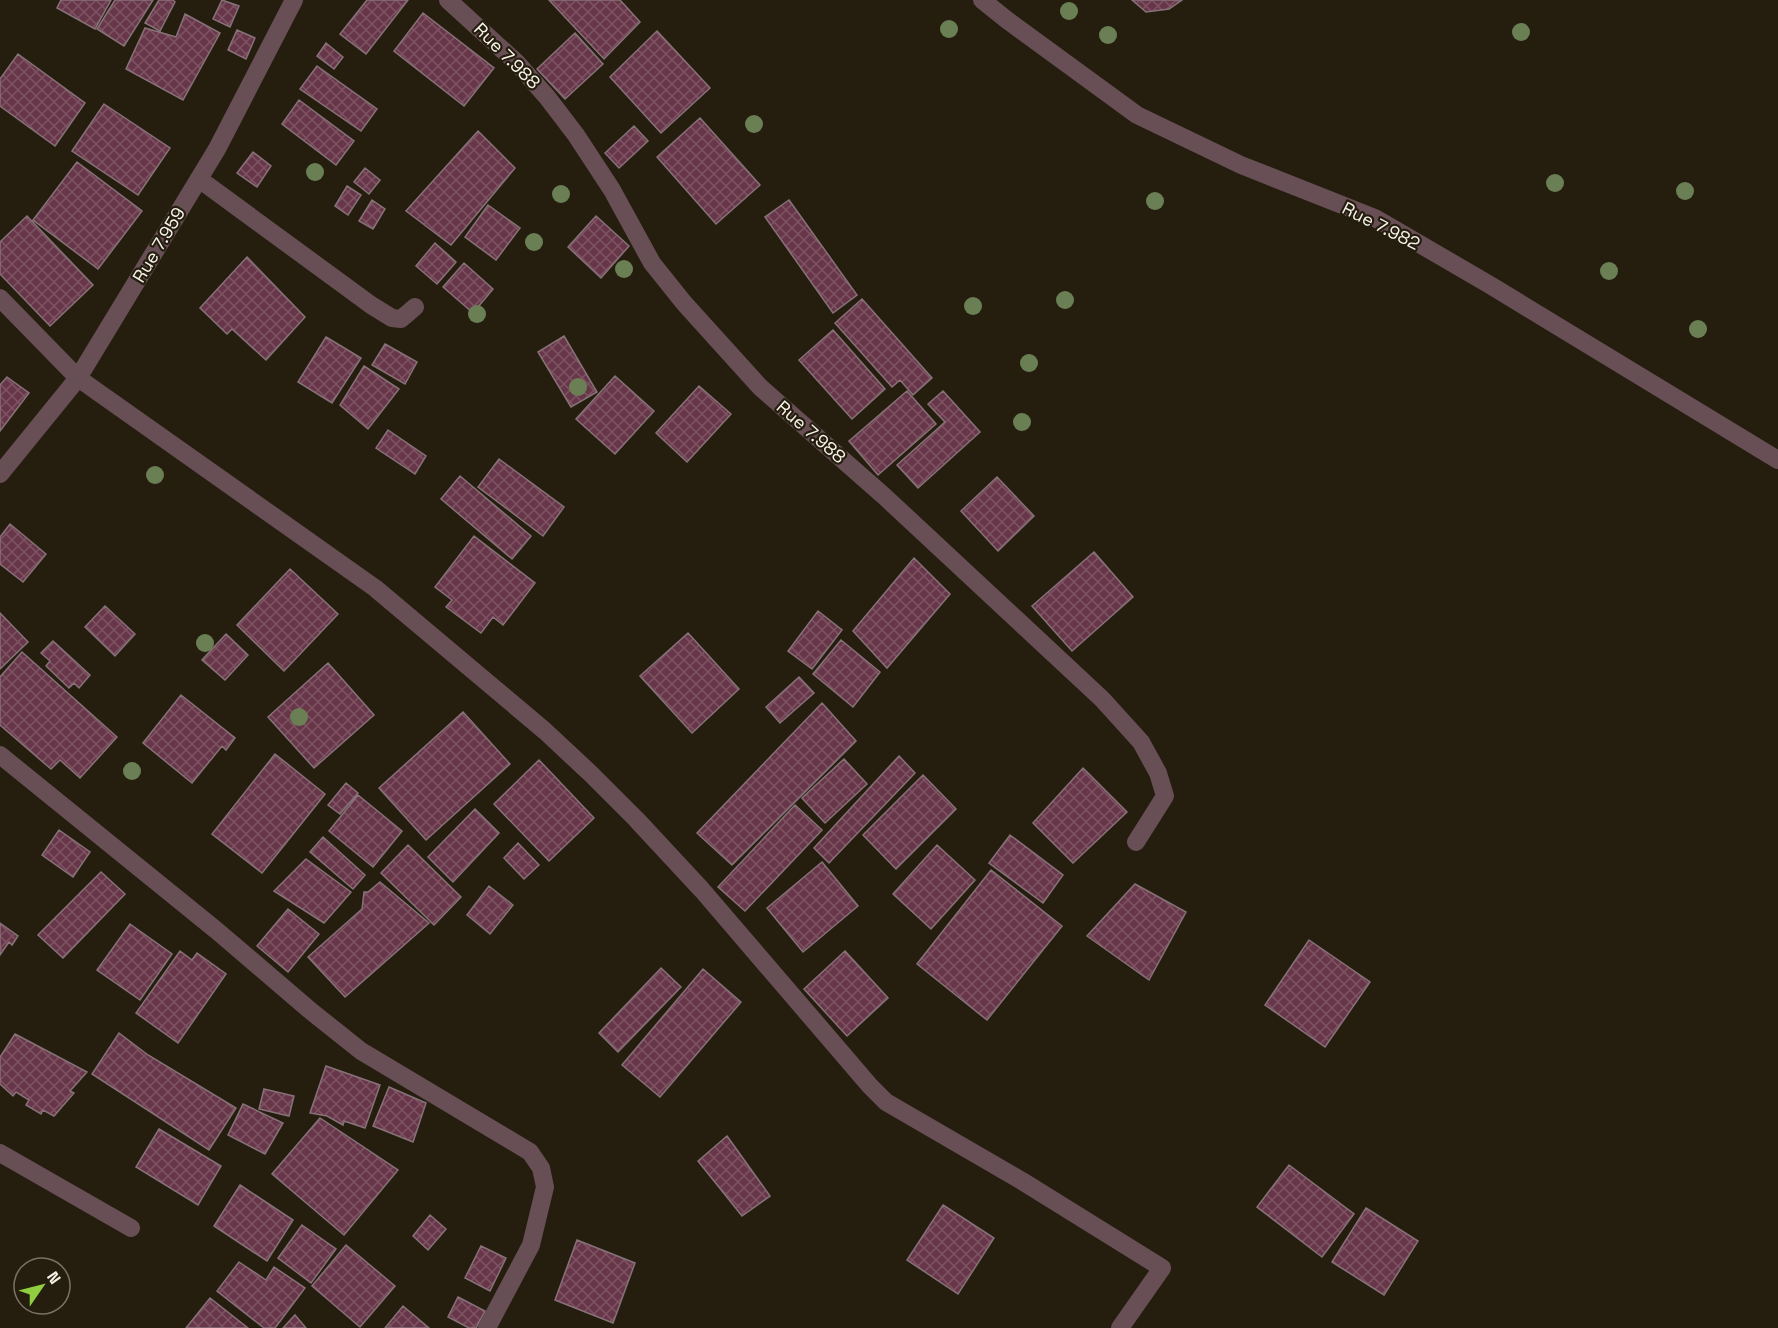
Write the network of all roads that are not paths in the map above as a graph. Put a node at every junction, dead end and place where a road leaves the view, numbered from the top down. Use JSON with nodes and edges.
{"nodes":[{"id":1,"x":294,"y":0,"type":"edge"},
{"id":2,"x":448,"y":0,"type":"edge"},
{"id":3,"x":982,"y":0,"type":"edge"},
{"id":4,"x":199,"y":179,"type":"junction"},
{"id":5,"x":0,"y":298,"type":"edge"},
{"id":6,"x":415,"y":307,"type":"dead end"},
{"id":7,"x":78,"y":378,"type":"junction"},
{"id":8,"x":1778,"y":460,"type":"edge"},
{"id":9,"x":0,"y":474,"type":"edge"},
{"id":10,"x":0,"y":754,"type":"edge"},
{"id":11,"x":1136,"y":842,"type":"dead end"},
{"id":12,"x":0,"y":1153,"type":"edge"},
{"id":13,"x":131,"y":1228,"type":"dead end"},
{"id":14,"x":487,"y":1328,"type":"edge"},
{"id":15,"x":1120,"y":1328,"type":"edge"}],
"edges":[{"from":1,"to":4,"type":"street","name":"Rue 7.959"},
{"from":2,"to":11,"type":"street","name":"Rue 7.988"},
{"from":3,"to":8,"type":"street","name":"Rue 7.982"},
{"from":4,"to":6,"type":"street"},
{"from":4,"to":7,"type":"street","name":"Rue 7.959"},
{"from":5,"to":7,"type":"street"},
{"from":7,"to":9,"type":"street","name":"Rue 7.959"},
{"from":7,"to":15,"type":"street"},
{"from":10,"to":14,"type":"street"},
{"from":12,"to":13,"type":"street"}]}
